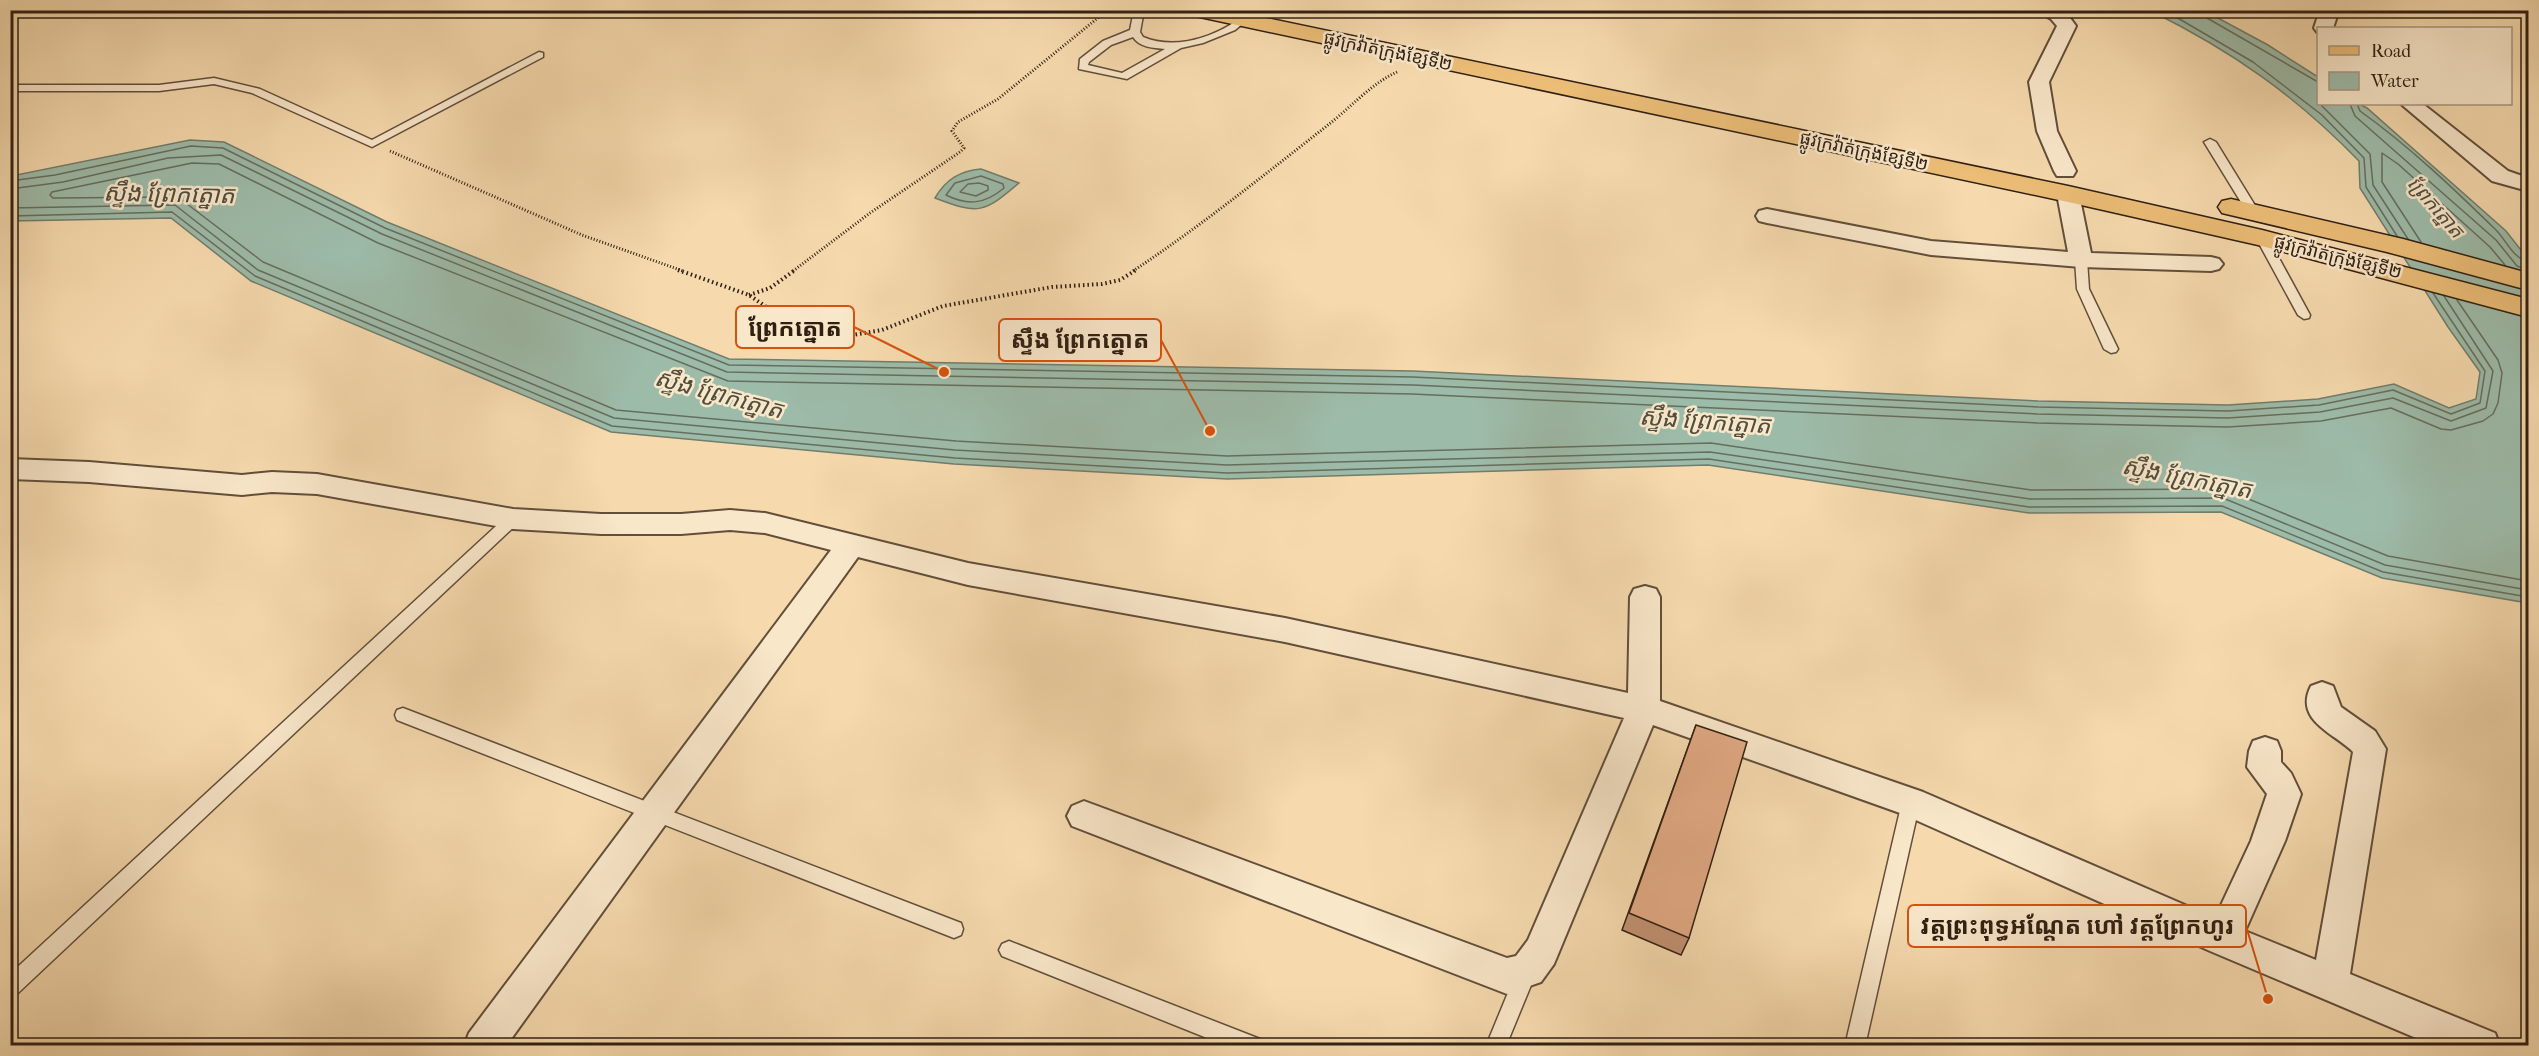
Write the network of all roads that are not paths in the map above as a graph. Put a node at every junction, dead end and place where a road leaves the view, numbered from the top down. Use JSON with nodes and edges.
{"nodes":[{"id":1,"x":1140,"y":10,"type":"edge"},
{"id":2,"x":1195,"y":10,"type":"edge"},
{"id":3,"x":1294,"y":10,"type":"edge"},
{"id":4,"x":2045,"y":10,"type":"edge"},
{"id":5,"x":2330,"y":10,"type":"edge"},
{"id":6,"x":1250,"y":16,"type":"edge"},
{"id":7,"x":2324,"y":27,"type":"edge"},
{"id":8,"x":1135,"y":32,"type":"junction"},
{"id":9,"x":1179,"y":45,"type":"junction"},
{"id":10,"x":539,"y":56,"type":"dead end"},
{"id":11,"x":10,"y":88,"type":"edge"},
{"id":12,"x":1637,"y":93,"type":"junction"},
{"id":13,"x":2412,"y":105,"type":"edge"},
{"id":14,"x":2210,"y":142,"type":"dead end"},
{"id":15,"x":2066,"y":183,"type":"junction"},
{"id":16,"x":2529,"y":185,"type":"edge"},
{"id":17,"x":2253,"y":213,"type":"junction"},
{"id":18,"x":1767,"y":216,"type":"dead end"},
{"id":19,"x":2262,"y":238,"type":"junction"},
{"id":20,"x":2081,"y":260,"type":"junction"},
{"id":21,"x":2211,"y":264,"type":"dead end"},
{"id":22,"x":2529,"y":282,"type":"edge"},
{"id":23,"x":2529,"y":308,"type":"edge"},
{"id":24,"x":2304,"y":315,"type":"dead end"},
{"id":25,"x":2111,"y":349,"type":"dead end"},
{"id":26,"x":10,"y":469,"type":"edge"},
{"id":27,"x":513,"y":519,"type":"junction"},
{"id":28,"x":852,"y":544,"type":"junction"},
{"id":29,"x":1645,"y":597,"type":"dead end"},
{"id":30,"x":2322,"y":695,"type":"dead end"},
{"id":31,"x":1644,"y":709,"type":"junction"},
{"id":32,"x":403,"y":715,"type":"dead end"},
{"id":33,"x":2265,"y":751,"type":"dead end"},
{"id":34,"x":1911,"y":802,"type":"junction"},
{"id":35,"x":656,"y":814,"type":"junction"},
{"id":36,"x":1084,"y":816,"type":"dead end"},
{"id":37,"x":954,"y":930,"type":"dead end"},
{"id":38,"x":2223,"y":939,"type":"junction"},
{"id":39,"x":1009,"y":951,"type":"dead end"},
{"id":40,"x":1528,"y":970,"type":"junction"},
{"id":41,"x":2330,"y":983,"type":"junction"},
{"id":42,"x":10,"y":987,"type":"edge"},
{"id":43,"x":483,"y":1046,"type":"edge"},
{"id":44,"x":1253,"y":1046,"type":"edge"},
{"id":45,"x":1496,"y":1046,"type":"edge"},
{"id":46,"x":1855,"y":1046,"type":"edge"},
{"id":47,"x":2481,"y":1046,"type":"edge"}],
"edges":[{"from":1,"to":8,"type":"lane"},
{"from":2,"to":6,"type":"main road","name":"ផ្លូវក្រវ៉ាត់ក្រុងខ្សែទី២"},
{"from":3,"to":12,"type":"main road","name":"ផ្លូវក្រវ៉ាត់ក្រុងខ្សែទី២"},
{"from":4,"to":15,"type":"street"},
{"from":5,"to":7,"type":"street"},
{"from":6,"to":9,"type":"lane"},
{"from":6,"to":12,"type":"main road","name":"ផ្លូវក្រវ៉ាត់ក្រុងខ្សែទី២"},
{"from":8,"to":9,"type":"lane"},
{"from":8,"to":9,"type":"lane"},
{"from":10,"to":11,"type":"lane"},
{"from":12,"to":15,"type":"main road","name":"ផ្លូវក្រវ៉ាត់ក្រុងខ្សែទី២"},
{"from":13,"to":16,"type":"street"},
{"from":14,"to":17,"type":"lane"},
{"from":15,"to":17,"type":"main road","name":"ផ្លូវក្រវ៉ាត់ក្រុងខ្សែទី២"},
{"from":15,"to":19,"type":"main road","name":"ផ្លូវក្រវ៉ាត់ក្រុងខ្សែទី២"},
{"from":15,"to":20,"type":"street"},
{"from":17,"to":22,"type":"main road","name":"ផ្លូវក្រវ៉ាត់ក្រុងខ្សែទី២"},
{"from":18,"to":20,"type":"street"},
{"from":19,"to":23,"type":"main road","name":"ផ្លូវក្រវ៉ាត់ក្រុងខ្សែទី២"},
{"from":19,"to":24,"type":"lane"},
{"from":20,"to":21,"type":"street"},
{"from":20,"to":25,"type":"lane"},
{"from":26,"to":27,"type":"street"},
{"from":27,"to":28,"type":"street"},
{"from":27,"to":42,"type":"lane"},
{"from":28,"to":31,"type":"street"},
{"from":28,"to":35,"type":"street"},
{"from":29,"to":31,"type":"street"},
{"from":30,"to":41,"type":"street"},
{"from":31,"to":34,"type":"street"},
{"from":31,"to":40,"type":"street"},
{"from":32,"to":35,"type":"lane"},
{"from":33,"to":38,"type":"street"},
{"from":34,"to":38,"type":"street"},
{"from":34,"to":46,"type":"lane"},
{"from":35,"to":37,"type":"lane"},
{"from":35,"to":43,"type":"street"},
{"from":36,"to":40,"type":"street"},
{"from":38,"to":41,"type":"street"},
{"from":39,"to":44,"type":"lane"},
{"from":40,"to":45,"type":"lane"},
{"from":41,"to":47,"type":"street"}]}
